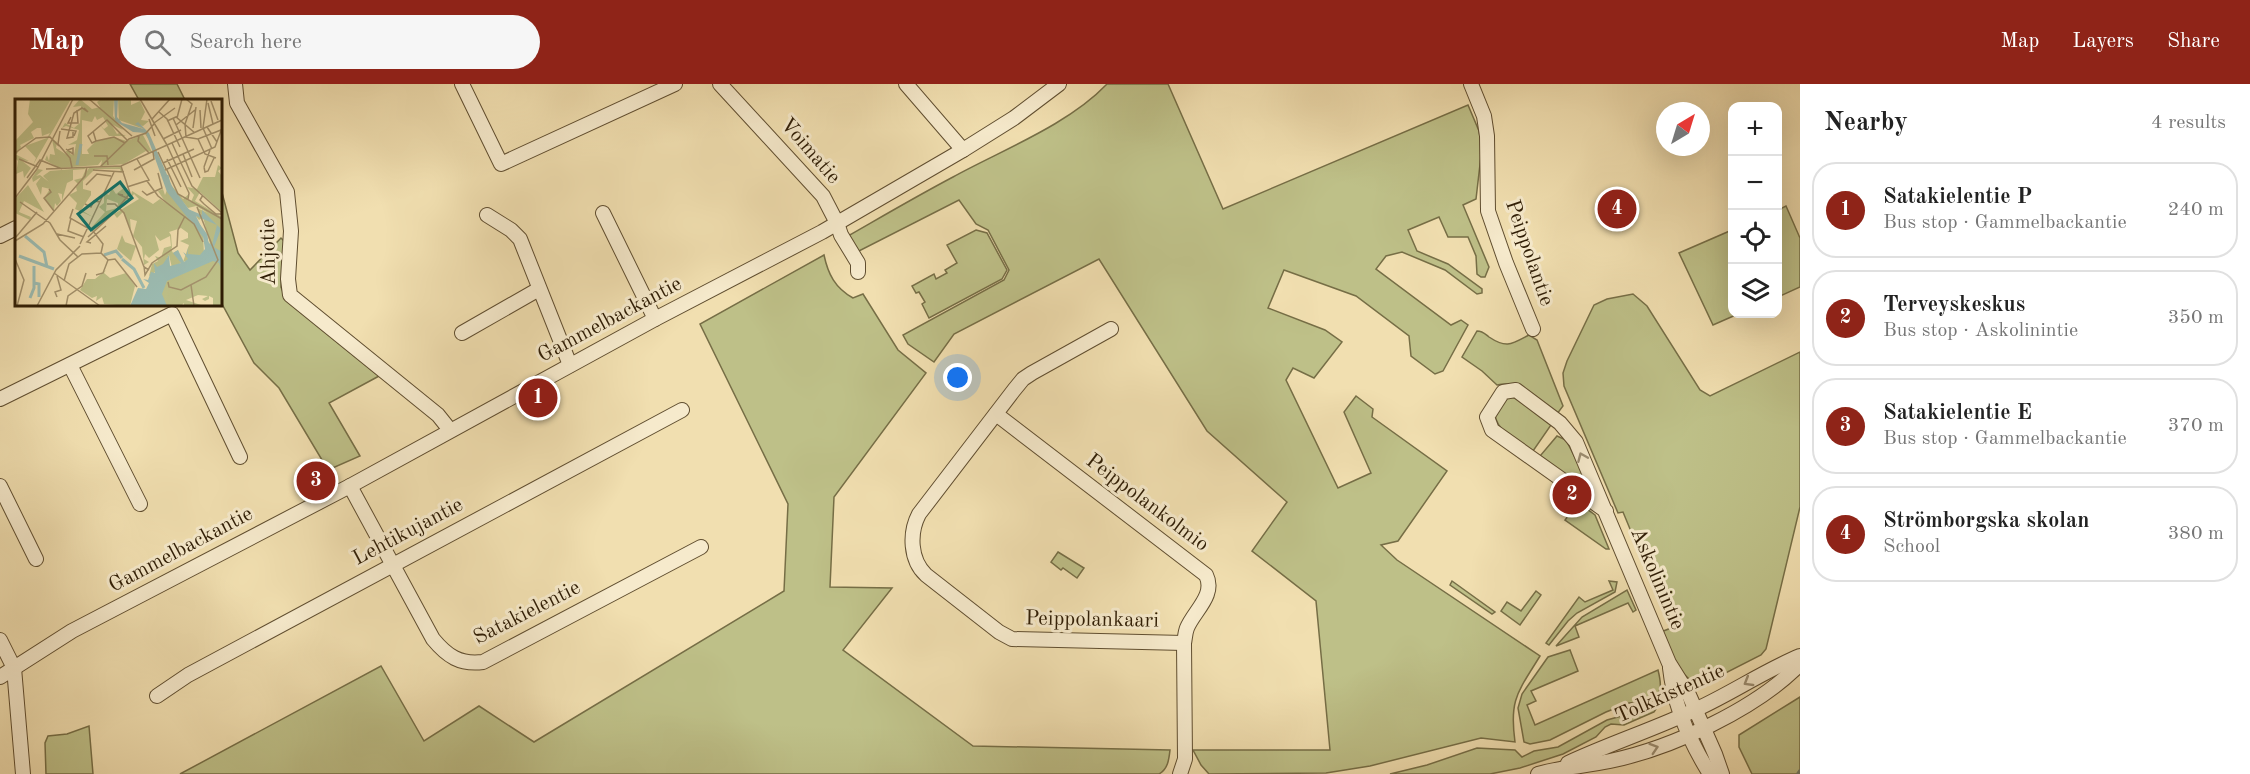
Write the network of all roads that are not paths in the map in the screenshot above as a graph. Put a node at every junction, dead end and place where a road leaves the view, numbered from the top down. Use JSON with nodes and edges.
{"nodes":[{"id":1,"x":235,"y":84,"type":"edge"},
{"id":2,"x":462,"y":84,"type":"edge"},
{"id":3,"x":675,"y":84,"type":"edge"},
{"id":4,"x":720,"y":84,"type":"edge"},
{"id":5,"x":906,"y":84,"type":"edge"},
{"id":6,"x":1059,"y":84,"type":"edge"},
{"id":7,"x":1471,"y":84,"type":"edge"},
{"id":8,"x":654,"y":88,"type":"edge"},
{"id":9,"x":963,"y":150,"type":"junction"},
{"id":10,"x":603,"y":213,"type":"dead end"},
{"id":11,"x":487,"y":214,"type":"dead end"},
{"id":12,"x":837,"y":223,"type":"junction"},
{"id":13,"x":15,"y":228,"type":"edge"},
{"id":14,"x":0,"y":236,"type":"edge"},
{"id":15,"x":858,"y":272,"type":"dead end"},
{"id":16,"x":539,"y":289,"type":"junction"},
{"id":17,"x":656,"y":319,"type":"junction"},
{"id":18,"x":1112,"y":329,"type":"dead end"},
{"id":19,"x":1533,"y":329,"type":"dead end"},
{"id":20,"x":462,"y":333,"type":"dead end"},
{"id":21,"x":70,"y":365,"type":"junction"},
{"id":22,"x":570,"y":366,"type":"junction"},
{"id":23,"x":0,"y":399,"type":"edge"},
{"id":24,"x":682,"y":410,"type":"dead end"},
{"id":25,"x":996,"y":414,"type":"junction"},
{"id":26,"x":450,"y":430,"type":"junction"},
{"id":27,"x":240,"y":457,"type":"dead end"},
{"id":28,"x":0,"y":486,"type":"edge"},
{"id":29,"x":350,"y":486,"type":"junction"},
{"id":30,"x":140,"y":504,"type":"dead end"},
{"id":31,"x":1606,"y":511,"type":"junction"},
{"id":32,"x":701,"y":547,"type":"dead end"},
{"id":33,"x":36,"y":559,"type":"dead end"},
{"id":34,"x":392,"y":564,"type":"junction"},
{"id":35,"x":0,"y":640,"type":"edge"},
{"id":36,"x":1184,"y":643,"type":"junction"},
{"id":37,"x":1800,"y":656,"type":"edge"},
{"id":38,"x":1669,"y":663,"type":"junction"},
{"id":39,"x":1800,"y":664,"type":"edge"},
{"id":40,"x":14,"y":668,"type":"junction"},
{"id":41,"x":0,"y":677,"type":"edge"},
{"id":42,"x":157,"y":696,"type":"dead end"},
{"id":43,"x":1696,"y":710,"type":"junction"},
{"id":44,"x":1682,"y":716,"type":"junction"},
{"id":45,"x":1704,"y":728,"type":"junction"},
{"id":46,"x":1689,"y":735,"type":"junction"},
{"id":47,"x":1185,"y":759,"type":"junction"},
{"id":48,"x":1556,"y":769,"type":"junction"},
{"id":49,"x":23,"y":774,"type":"edge"},
{"id":50,"x":1180,"y":774,"type":"edge"},
{"id":51,"x":1191,"y":774,"type":"edge"},
{"id":52,"x":1538,"y":774,"type":"edge"},
{"id":53,"x":1710,"y":774,"type":"edge"},
{"id":54,"x":1722,"y":774,"type":"edge"}],
"edges":[{"from":1,"to":26,"type":"street","name":"Ahjotie"},
{"from":2,"to":8,"type":"street"},
{"from":3,"to":8,"type":"street"},
{"from":4,"to":12,"type":"street","name":"Voimatie"},
{"from":5,"to":9,"type":"street"},
{"from":6,"to":9,"type":"street","name":"Gammelbackantie"},
{"from":7,"to":19,"type":"street","name":"Peippolantie"},
{"from":9,"to":12,"type":"street","name":"Gammelbackantie"},
{"from":10,"to":17,"type":"street"},
{"from":11,"to":16,"type":"street"},
{"from":12,"to":15,"type":"street","name":"Voimatie"},
{"from":12,"to":17,"type":"street","name":"Gammelbackantie"},
{"from":13,"to":14,"type":"street"},
{"from":16,"to":20,"type":"street"},
{"from":16,"to":22,"type":"street"},
{"from":17,"to":22,"type":"street","name":"Gammelbackantie"},
{"from":18,"to":25,"type":"street","name":"Peippolankaari"},
{"from":21,"to":23,"type":"street"},
{"from":21,"to":27,"type":"street"},
{"from":21,"to":30,"type":"street"},
{"from":22,"to":26,"type":"street","name":"Gammelbackantie"},
{"from":24,"to":34,"type":"street","name":"Lehtikujantie"},
{"from":25,"to":36,"type":"street","name":"Peippolankolmio"},
{"from":25,"to":36,"type":"street","name":"Peippolankaari"},
{"from":26,"to":29,"type":"street","name":"Gammelbackantie"},
{"from":28,"to":33,"type":"street"},
{"from":29,"to":34,"type":"street","name":"Satakielentie"},
{"from":29,"to":40,"type":"street","name":"Gammelbackantie"},
{"from":31,"to":31,"type":"street","name":"Askolinintie","one_way":true},
{"from":31,"to":38,"type":"street","name":"Askolinintie"},
{"from":32,"to":34,"type":"street","name":"Satakielentie"},
{"from":34,"to":42,"type":"street","name":"Lehtikujantie"},
{"from":35,"to":40,"type":"street"},
{"from":36,"to":47,"type":"street","name":"Peippolankolmio"},
{"from":37,"to":43,"type":"street","name":"Tolkkistentie","one_way":true},
{"from":38,"to":43,"type":"street","name":"Askolinintie"},
{"from":38,"to":44,"type":"street","name":"Askolinintie"},
{"from":39,"to":45,"type":"street","name":"Tolkkistentie"},
{"from":40,"to":41,"type":"street","name":"Gammelbackantie"},
{"from":40,"to":49,"type":"street"},
{"from":43,"to":44,"type":"street","name":"Tolkkistentie"},
{"from":43,"to":45,"type":"street","name":"Askolinintie"},
{"from":44,"to":46,"type":"street","name":"Askolinintie"},
{"from":44,"to":48,"type":"street","name":"Tolkkistentie"},
{"from":45,"to":46,"type":"street","name":"Tolkkistentie"},
{"from":45,"to":54,"type":"street","name":"Askolinintie"},
{"from":48,"to":46,"type":"street","name":"Tolkkistentie","one_way":true},
{"from":46,"to":53,"type":"street","name":"Askolinintie"},
{"from":47,"to":50,"type":"street","name":"Peippolankolmio"},
{"from":47,"to":51,"type":"street","name":"Peippolankolmio"},
{"from":48,"to":52,"type":"street","name":"Tolkkistentie"}]}
